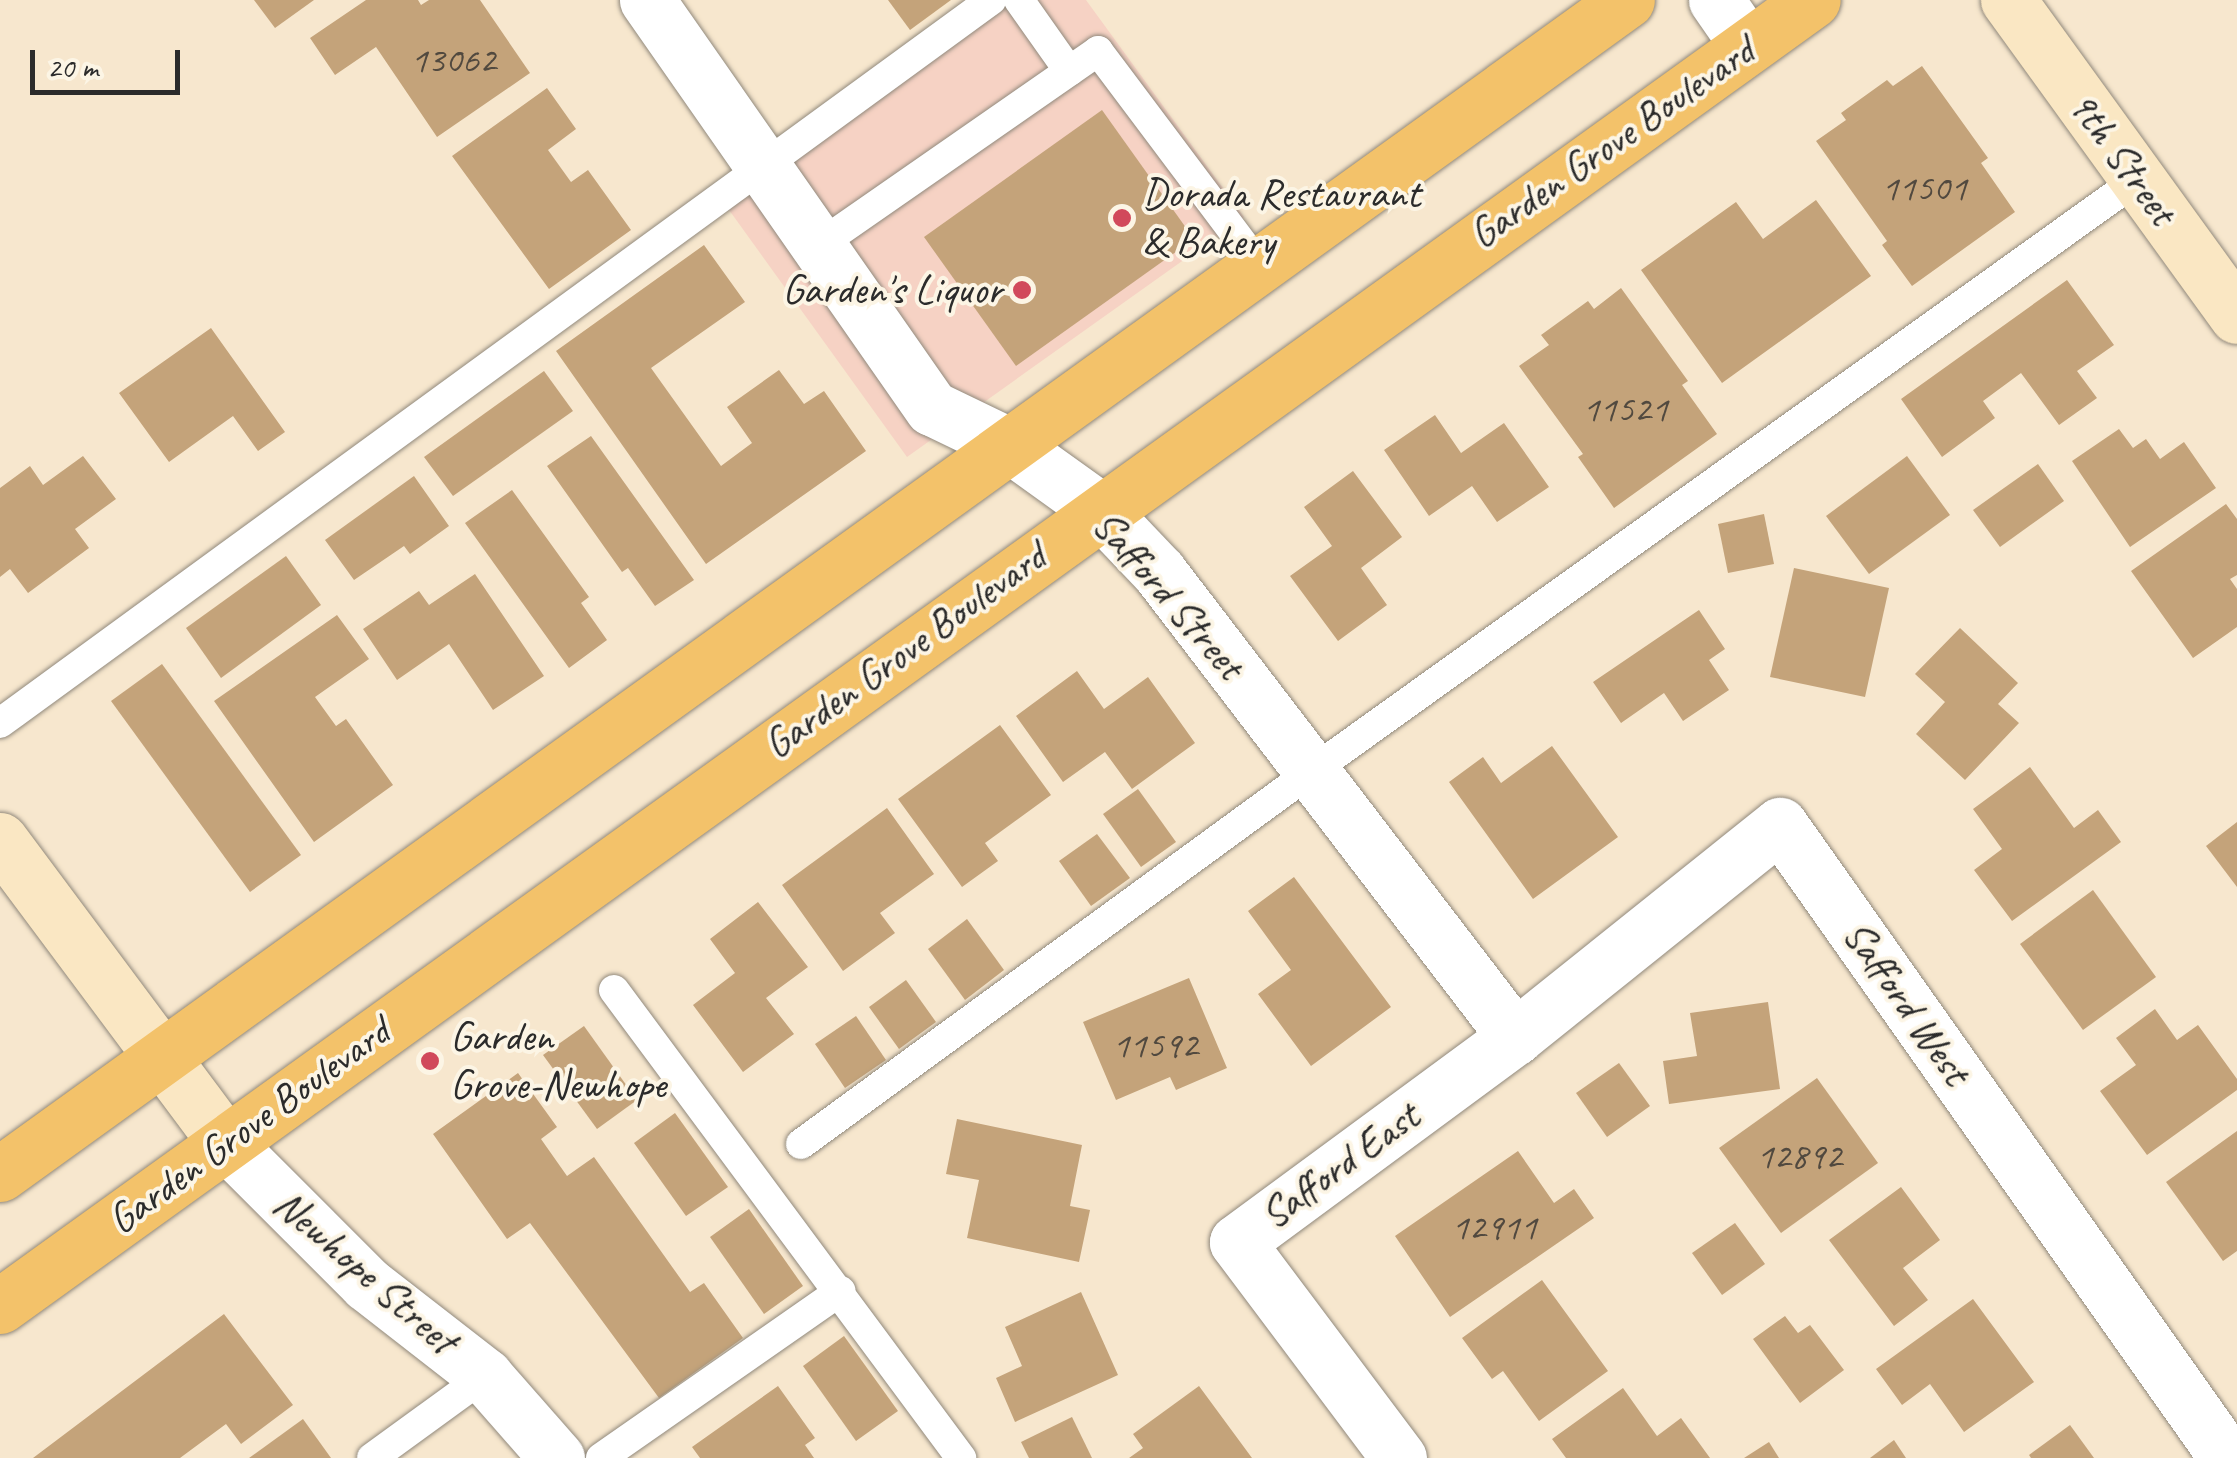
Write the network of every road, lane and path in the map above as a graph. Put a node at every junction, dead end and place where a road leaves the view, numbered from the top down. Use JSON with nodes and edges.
{"nodes":[{"id":1,"x":647,"y":0,"type":"edge"},
{"id":2,"x":991,"y":0,"type":"edge"},
{"id":3,"x":1019,"y":0,"type":"edge"},
{"id":4,"x":1628,"y":0,"type":"edge"},
{"id":5,"x":1716,"y":0,"type":"edge"},
{"id":6,"x":1813,"y":0,"type":"edge"},
{"id":7,"x":2008,"y":0,"type":"edge"},
{"id":8,"x":1748,"y":46,"type":"junction"},
{"id":9,"x":1069,"y":71,"type":"junction"},
{"id":10,"x":762,"y":166,"type":"junction"},
{"id":11,"x":2138,"y":179,"type":"junction"},
{"id":12,"x":818,"y":245,"type":"junction"},
{"id":13,"x":1260,"y":266,"type":"junction"},
{"id":14,"x":2237,"y":316,"type":"edge"},
{"id":15,"x":1011,"y":446,"type":"junction"},
{"id":16,"x":1100,"y":510,"type":"junction"},
{"id":17,"x":0,"y":723,"type":"edge"},
{"id":18,"x":1312,"y":771,"type":"junction"},
{"id":19,"x":0,"y":840,"type":"edge"},
{"id":20,"x":614,"y":990,"type":"dead end"},
{"id":21,"x":1515,"y":1037,"type":"junction"},
{"id":22,"x":160,"y":1059,"type":"junction"},
{"id":23,"x":226,"y":1143,"type":"junction"},
{"id":24,"x":802,"y":1144,"type":"dead end"},
{"id":25,"x":0,"y":1174,"type":"edge"},
{"id":26,"x":840,"y":1291,"type":"junction"},
{"id":27,"x":0,"y":1306,"type":"edge"},
{"id":28,"x":485,"y":1376,"type":"junction"},
{"id":29,"x":372,"y":1458,"type":"edge"},
{"id":30,"x":557,"y":1458,"type":"edge"},
{"id":31,"x":601,"y":1458,"type":"edge"},
{"id":32,"x":961,"y":1458,"type":"edge"},
{"id":33,"x":1399,"y":1458,"type":"edge"},
{"id":34,"x":2227,"y":1458,"type":"edge"}],
"edges":[{"from":1,"to":10,"type":"street","name":"Safford Street"},
{"from":2,"to":10,"type":"lane"},
{"from":3,"to":9,"type":"lane"},
{"from":4,"to":13,"type":"main road"},
{"from":5,"to":8,"type":"street"},
{"from":6,"to":8,"type":"main road","name":"Garden Grove Boulevard"},
{"from":7,"to":11,"type":"street","name":"9th Street"},
{"from":8,"to":16,"type":"main road","name":"Garden Grove Boulevard"},
{"from":9,"to":12,"type":"lane"},
{"from":9,"to":13,"type":"lane"},
{"from":10,"to":12,"type":"street","name":"Safford Street"},
{"from":10,"to":17,"type":"lane"},
{"from":11,"to":14,"type":"street","name":"9th Street"},
{"from":11,"to":18,"type":"lane"},
{"from":12,"to":15,"type":"street","name":"Safford Street"},
{"from":13,"to":15,"type":"main road"},
{"from":15,"to":16,"type":"street","name":"Safford Street"},
{"from":15,"to":22,"type":"main road"},
{"from":16,"to":18,"type":"street","name":"Safford Street"},
{"from":16,"to":23,"type":"main road","name":"Garden Grove Boulevard"},
{"from":18,"to":21,"type":"street","name":"Safford Street"},
{"from":18,"to":24,"type":"lane"},
{"from":19,"to":22,"type":"street","name":"Newhope Street"},
{"from":20,"to":26,"type":"lane"},
{"from":21,"to":33,"type":"street","name":"Safford East"},
{"from":21,"to":34,"type":"street","name":"Safford West"},
{"from":22,"to":23,"type":"street","name":"Newhope Street"},
{"from":22,"to":25,"type":"main road"},
{"from":23,"to":27,"type":"main road","name":"Garden Grove Boulevard"},
{"from":23,"to":28,"type":"street","name":"Newhope Street"},
{"from":26,"to":31,"type":"lane"},
{"from":26,"to":32,"type":"lane"},
{"from":28,"to":29,"type":"lane"},
{"from":28,"to":30,"type":"street","name":"Newhope Street"}]}
